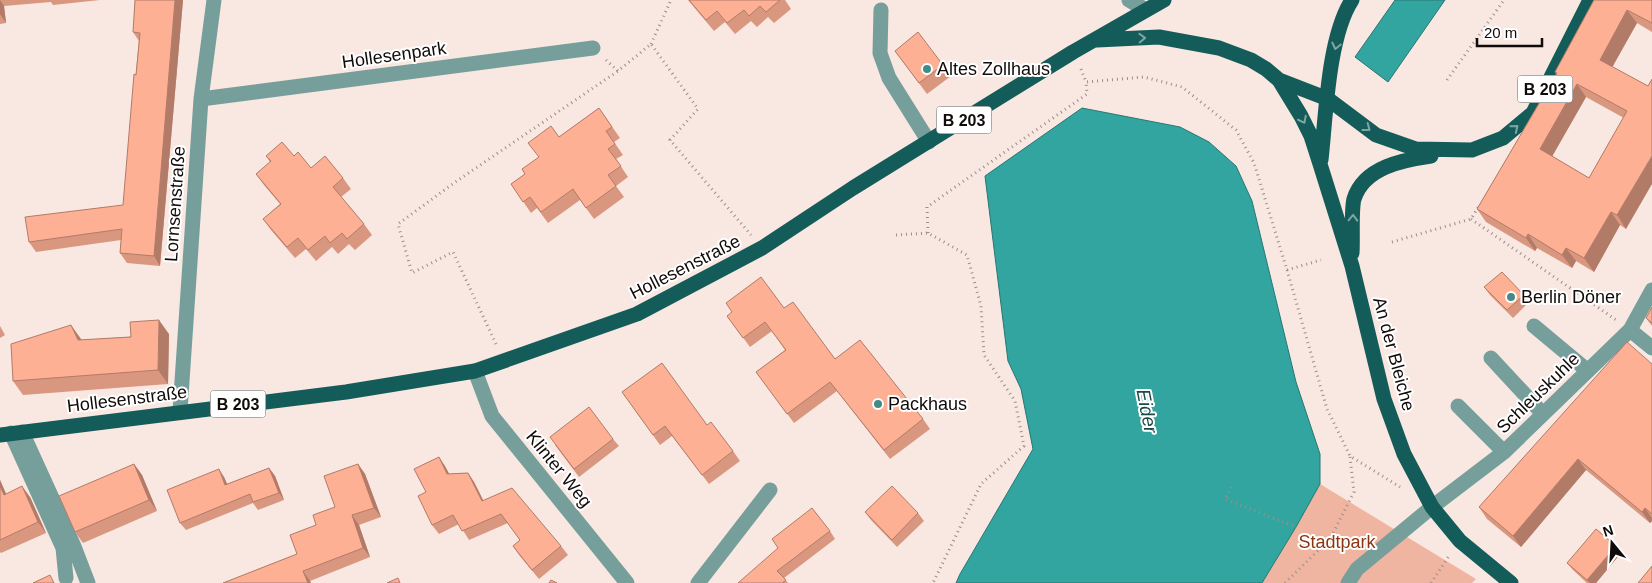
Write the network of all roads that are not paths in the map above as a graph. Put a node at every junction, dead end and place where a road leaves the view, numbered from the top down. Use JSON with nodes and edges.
{"nodes":[{"id":1,"x":214,"y":0,"type":"edge"},
{"id":2,"x":1129,"y":0,"type":"edge"},
{"id":3,"x":1164,"y":0,"type":"edge"},
{"id":4,"x":1352,"y":0,"type":"edge"},
{"id":5,"x":1590,"y":0,"type":"edge"},
{"id":6,"x":881,"y":10,"type":"dead end"},
{"id":7,"x":1146,"y":10,"type":"junction"},
{"id":8,"x":1093,"y":40,"type":"junction"},
{"id":9,"x":593,"y":48,"type":"road end"},
{"id":10,"x":1279,"y":80,"type":"junction"},
{"id":11,"x":201,"y":99,"type":"junction"},
{"id":12,"x":1328,"y":99,"type":"junction"},
{"id":13,"x":930,"y":142,"type":"junction"},
{"id":14,"x":1472,"y":150,"type":"junction"},
{"id":15,"x":1320,"y":164,"type":"junction"},
{"id":16,"x":1352,"y":266,"type":"junction"},
{"id":17,"x":1652,"y":290,"type":"edge"},
{"id":18,"x":1534,"y":326,"type":"dead end"},
{"id":19,"x":1630,"y":330,"type":"junction"},
{"id":20,"x":1652,"y":348,"type":"edge"},
{"id":21,"x":1491,"y":358,"type":"dead end"},
{"id":22,"x":475,"y":371,"type":"junction"},
{"id":23,"x":1588,"y":371,"type":"junction"},
{"id":24,"x":1458,"y":406,"type":"dead end"},
{"id":25,"x":180,"y":411,"type":"junction"},
{"id":26,"x":1543,"y":414,"type":"junction"},
{"id":27,"x":11,"y":433,"type":"edge"},
{"id":28,"x":1504,"y":452,"type":"junction"},
{"id":29,"x":770,"y":490,"type":"dead end"},
{"id":30,"x":1432,"y":508,"type":"junction"},
{"id":31,"x":66,"y":578,"type":"dead end"},
{"id":32,"x":88,"y":583,"type":"edge"},
{"id":33,"x":627,"y":583,"type":"edge"},
{"id":34,"x":698,"y":583,"type":"edge"},
{"id":35,"x":1348,"y":583,"type":"edge"},
{"id":36,"x":1511,"y":583,"type":"edge"}],
"edges":[{"from":1,"to":11,"type":"street","name":"Lornsenstraße"},
{"from":2,"to":7,"type":"street"},
{"from":3,"to":7,"type":"main road","number":"B 203"},
{"from":4,"to":12,"type":"main road","name":"An der Bleiche","one_way":true},
{"from":14,"to":5,"type":"main road","number":"B 203","one_way":true},
{"from":6,"to":13,"type":"street"},
{"from":7,"to":8,"type":"main road","number":"B 203"},
{"from":8,"to":10,"type":"main road","name":"Hollesenstraße","number":"B 203","one_way":true},
{"from":8,"to":13,"type":"main road","name":"Hollesenstraße","number":"B 203"},
{"from":9,"to":11,"type":"street","name":"Hollesenpark"},
{"from":10,"to":12,"type":"main road","name":"Hollesenstraße","number":"B 203"},
{"from":10,"to":15,"type":"main road","one_way":true},
{"from":11,"to":25,"type":"street","name":"Lornsenstraße"},
{"from":12,"to":14,"type":"main road","number":"B 203","one_way":true},
{"from":12,"to":15,"type":"main road","name":"An der Bleiche"},
{"from":13,"to":22,"type":"main road","name":"Hollesenstraße","number":"B 203"},
{"from":16,"to":14,"type":"main road","one_way":true},
{"from":15,"to":16,"type":"main road","name":"An der Bleiche"},
{"from":16,"to":30,"type":"main road","name":"An der Bleiche"},
{"from":17,"to":19,"type":"street","name":"Schleuskuhle"},
{"from":18,"to":23,"type":"street"},
{"from":19,"to":20,"type":"street"},
{"from":19,"to":23,"type":"street","name":"Schleuskuhle"},
{"from":21,"to":26,"type":"street"},
{"from":22,"to":25,"type":"main road","name":"Hollesenstraße","number":"B 203"},
{"from":22,"to":33,"type":"street","name":"Klinter Weg"},
{"from":23,"to":26,"type":"street","name":"Schleuskuhle"},
{"from":24,"to":28,"type":"street"},
{"from":25,"to":27,"type":"main road","name":"Hollesenstraße","number":"B 203"},
{"from":26,"to":28,"type":"street","name":"Schleuskuhle"},
{"from":27,"to":31,"type":"street"},
{"from":27,"to":32,"type":"street"},
{"from":28,"to":30,"type":"street","name":"Schleuskuhle"},
{"from":29,"to":34,"type":"street"},
{"from":30,"to":35,"type":"street","name":"Schleuskuhle"},
{"from":30,"to":36,"type":"main road","name":"An der Bleiche"}]}
